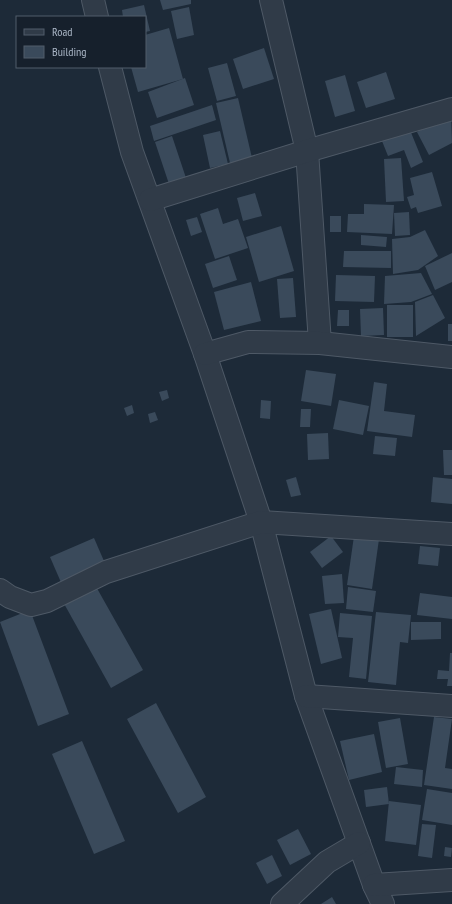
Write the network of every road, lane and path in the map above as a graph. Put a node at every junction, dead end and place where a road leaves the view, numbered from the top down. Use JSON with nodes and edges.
{"nodes":[{"id":1,"x":93,"y":0,"type":"edge"},
{"id":2,"x":270,"y":0,"type":"edge"},
{"id":3,"x":97,"y":16,"type":"edge"},
{"id":4,"x":110,"y":68,"type":"edge"},
{"id":5,"x":452,"y":109,"type":"edge"},
{"id":6,"x":307,"y":151,"type":"junction"},
{"id":7,"x":150,"y":200,"type":"junction"},
{"id":8,"x":320,"y":343,"type":"junction"},
{"id":9,"x":206,"y":354,"type":"junction"},
{"id":10,"x":452,"y":357,"type":"edge"},
{"id":11,"x":261,"y":522,"type":"junction"},
{"id":12,"x":452,"y":534,"type":"edge"},
{"id":13,"x":0,"y":590,"type":"edge"},
{"id":14,"x":306,"y":696,"type":"junction"},
{"id":15,"x":452,"y":706,"type":"edge"},
{"id":16,"x":359,"y":843,"type":"junction"},
{"id":17,"x":452,"y":880,"type":"edge"},
{"id":18,"x":378,"y":895,"type":"edge"},
{"id":19,"x":282,"y":904,"type":"edge"}],
"edges":[{"from":1,"to":3,"type":"street"},
{"from":2,"to":6,"type":"street"},
{"from":4,"to":7,"type":"street"},
{"from":5,"to":6,"type":"street"},
{"from":6,"to":7,"type":"street"},
{"from":6,"to":8,"type":"street"},
{"from":7,"to":9,"type":"street"},
{"from":8,"to":9,"type":"street"},
{"from":8,"to":10,"type":"street"},
{"from":9,"to":11,"type":"street"},
{"from":11,"to":12,"type":"street"},
{"from":11,"to":13,"type":"street"},
{"from":11,"to":14,"type":"street"},
{"from":14,"to":15,"type":"street"},
{"from":14,"to":16,"type":"street"},
{"from":16,"to":18,"type":"street"},
{"from":16,"to":19,"type":"street"},
{"from":17,"to":18,"type":"street"}]}
